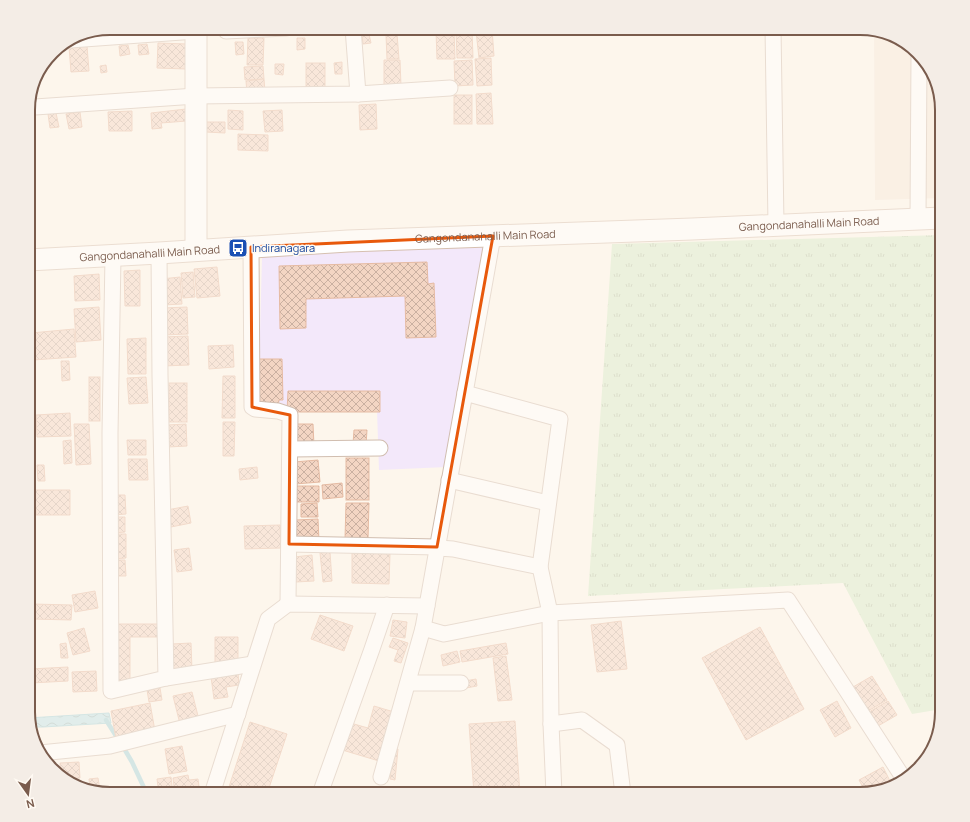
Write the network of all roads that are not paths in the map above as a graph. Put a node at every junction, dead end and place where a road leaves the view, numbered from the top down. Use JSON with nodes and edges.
{"nodes":[{"id":1,"x":127,"y":35,"type":"edge"},
{"id":2,"x":196,"y":35,"type":"edge"},
{"id":3,"x":354,"y":35,"type":"edge"},
{"id":4,"x":773,"y":35,"type":"edge"},
{"id":5,"x":90,"y":38,"type":"edge"},
{"id":6,"x":919,"y":64,"type":"edge"},
{"id":7,"x":450,"y":88,"type":"dead end"},
{"id":8,"x":358,"y":94,"type":"junction"},
{"id":9,"x":196,"y":96,"type":"junction"},
{"id":10,"x":35,"y":108,"type":"dead end"},
{"id":11,"x":935,"y":218,"type":"edge"},
{"id":12,"x":918,"y":219,"type":"junction"},
{"id":13,"x":776,"y":225,"type":"junction"},
{"id":14,"x":493,"y":236,"type":"junction"},
{"id":15,"x":251,"y":247,"type":"junction"},
{"id":16,"x":196,"y":250,"type":"junction"},
{"id":17,"x":159,"y":254,"type":"junction"},
{"id":18,"x":113,"y":256,"type":"junction"},
{"id":19,"x":35,"y":260,"type":"edge"},
{"id":20,"x":465,"y":393,"type":"junction"},
{"id":21,"x":380,"y":448,"type":"dead end"},
{"id":22,"x":290,"y":449,"type":"junction"},
{"id":23,"x":449,"y":480,"type":"junction"},
{"id":24,"x":548,"y":503,"type":"junction"},
{"id":25,"x":289,"y":544,"type":"junction"},
{"id":26,"x":437,"y":547,"type":"junction"},
{"id":27,"x":540,"y":567,"type":"junction"},
{"id":28,"x":288,"y":604,"type":"junction"},
{"id":29,"x":387,"y":605,"type":"junction"},
{"id":30,"x":427,"y":606,"type":"junction"},
{"id":31,"x":550,"y":613,"type":"junction"},
{"id":32,"x":423,"y":628,"type":"junction"},
{"id":33,"x":253,"y":664,"type":"junction"},
{"id":34,"x":166,"y":678,"type":"junction"},
{"id":35,"x":408,"y":683,"type":"junction"},
{"id":36,"x":461,"y":683,"type":"dead end"},
{"id":37,"x":238,"y":714,"type":"junction"},
{"id":38,"x":551,"y":724,"type":"junction"},
{"id":39,"x":47,"y":752,"type":"edge"},
{"id":40,"x":901,"y":774,"type":"edge"},
{"id":41,"x":381,"y":777,"type":"dead end"},
{"id":42,"x":214,"y":787,"type":"edge"},
{"id":43,"x":323,"y":787,"type":"edge"},
{"id":44,"x":554,"y":787,"type":"edge"},
{"id":45,"x":622,"y":787,"type":"edge"}],
"edges":[{"from":1,"to":5,"type":"street"},
{"from":2,"to":9,"type":"street"},
{"from":3,"to":8,"type":"street"},
{"from":4,"to":13,"type":"street"},
{"from":6,"to":12,"type":"street"},
{"from":7,"to":8,"type":"street"},
{"from":8,"to":9,"type":"street"},
{"from":9,"to":10,"type":"street"},
{"from":9,"to":16,"type":"street"},
{"from":11,"to":12,"type":"street","name":"Gangondanahalli Main Road"},
{"from":12,"to":13,"type":"street","name":"Gangondanahalli Main Road"},
{"from":13,"to":14,"type":"street","name":"Gangondanahalli Main Road"},
{"from":14,"to":15,"type":"street","name":"Gangondanahalli Main Road"},
{"from":14,"to":20,"type":"street"},
{"from":15,"to":16,"type":"street","name":"Gangondanahalli Main Road"},
{"from":15,"to":22,"type":"street"},
{"from":16,"to":17,"type":"street","name":"Gangondanahalli Main Road"},
{"from":17,"to":18,"type":"street","name":"Gangondanahalli Main Road"},
{"from":17,"to":34,"type":"street"},
{"from":18,"to":19,"type":"street","name":"Gangondanahalli Main Road"},
{"from":18,"to":34,"type":"street"},
{"from":20,"to":23,"type":"street"},
{"from":20,"to":24,"type":"street"},
{"from":21,"to":22,"type":"street"},
{"from":22,"to":25,"type":"street"},
{"from":23,"to":24,"type":"street"},
{"from":23,"to":26,"type":"street"},
{"from":24,"to":27,"type":"street"},
{"from":25,"to":26,"type":"street"},
{"from":25,"to":28,"type":"street"},
{"from":26,"to":27,"type":"street"},
{"from":26,"to":30,"type":"street"},
{"from":27,"to":31,"type":"street"},
{"from":28,"to":29,"type":"street"},
{"from":28,"to":33,"type":"street"},
{"from":29,"to":30,"type":"street"},
{"from":29,"to":43,"type":"street"},
{"from":30,"to":32,"type":"street"},
{"from":31,"to":32,"type":"street"},
{"from":31,"to":38,"type":"street"},
{"from":31,"to":40,"type":"street"},
{"from":32,"to":35,"type":"street"},
{"from":33,"to":34,"type":"street"},
{"from":33,"to":37,"type":"street"},
{"from":35,"to":36,"type":"street"},
{"from":35,"to":41,"type":"street"},
{"from":37,"to":39,"type":"street"},
{"from":37,"to":42,"type":"street"},
{"from":38,"to":44,"type":"street"},
{"from":38,"to":45,"type":"street"}]}
